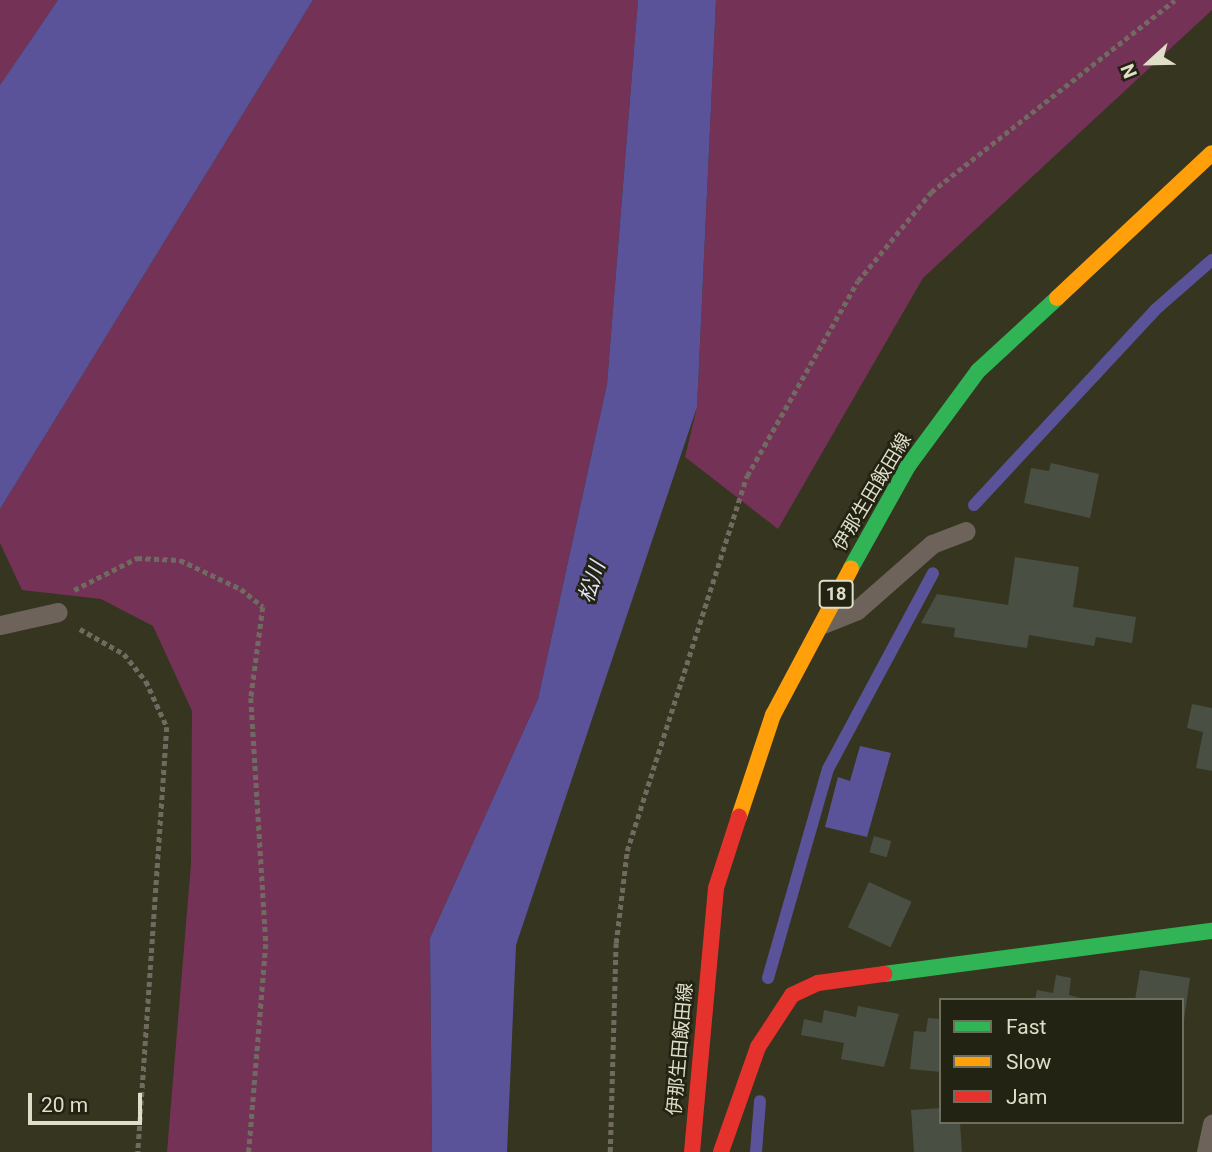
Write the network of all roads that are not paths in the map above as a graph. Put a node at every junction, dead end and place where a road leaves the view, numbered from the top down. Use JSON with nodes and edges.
{"nodes":[{"id":1,"x":1212,"y":153,"type":"edge"},
{"id":2,"x":966,"y":531,"type":"dead end"},
{"id":3,"x":58,"y":612,"type":"road end"},
{"id":4,"x":0,"y":625,"type":"edge"},
{"id":5,"x":819,"y":625,"type":"junction"},
{"id":6,"x":1212,"y":932,"type":"edge"},
{"id":7,"x":1212,"y":1125,"type":"edge"},
{"id":8,"x":692,"y":1152,"type":"edge"},
{"id":9,"x":721,"y":1152,"type":"edge"},
{"id":10,"x":1206,"y":1152,"type":"edge"}],
"edges":[{"from":1,"to":5,"type":"main road","name":"伊那生田飯田線","number":"18"},
{"from":2,"to":5,"type":"lane"},
{"from":3,"to":4,"type":"lane"},
{"from":5,"to":8,"type":"main road","name":"伊那生田飯田線","number":"18"},
{"from":6,"to":9,"type":"main road"},
{"from":7,"to":10,"type":"lane"}]}
